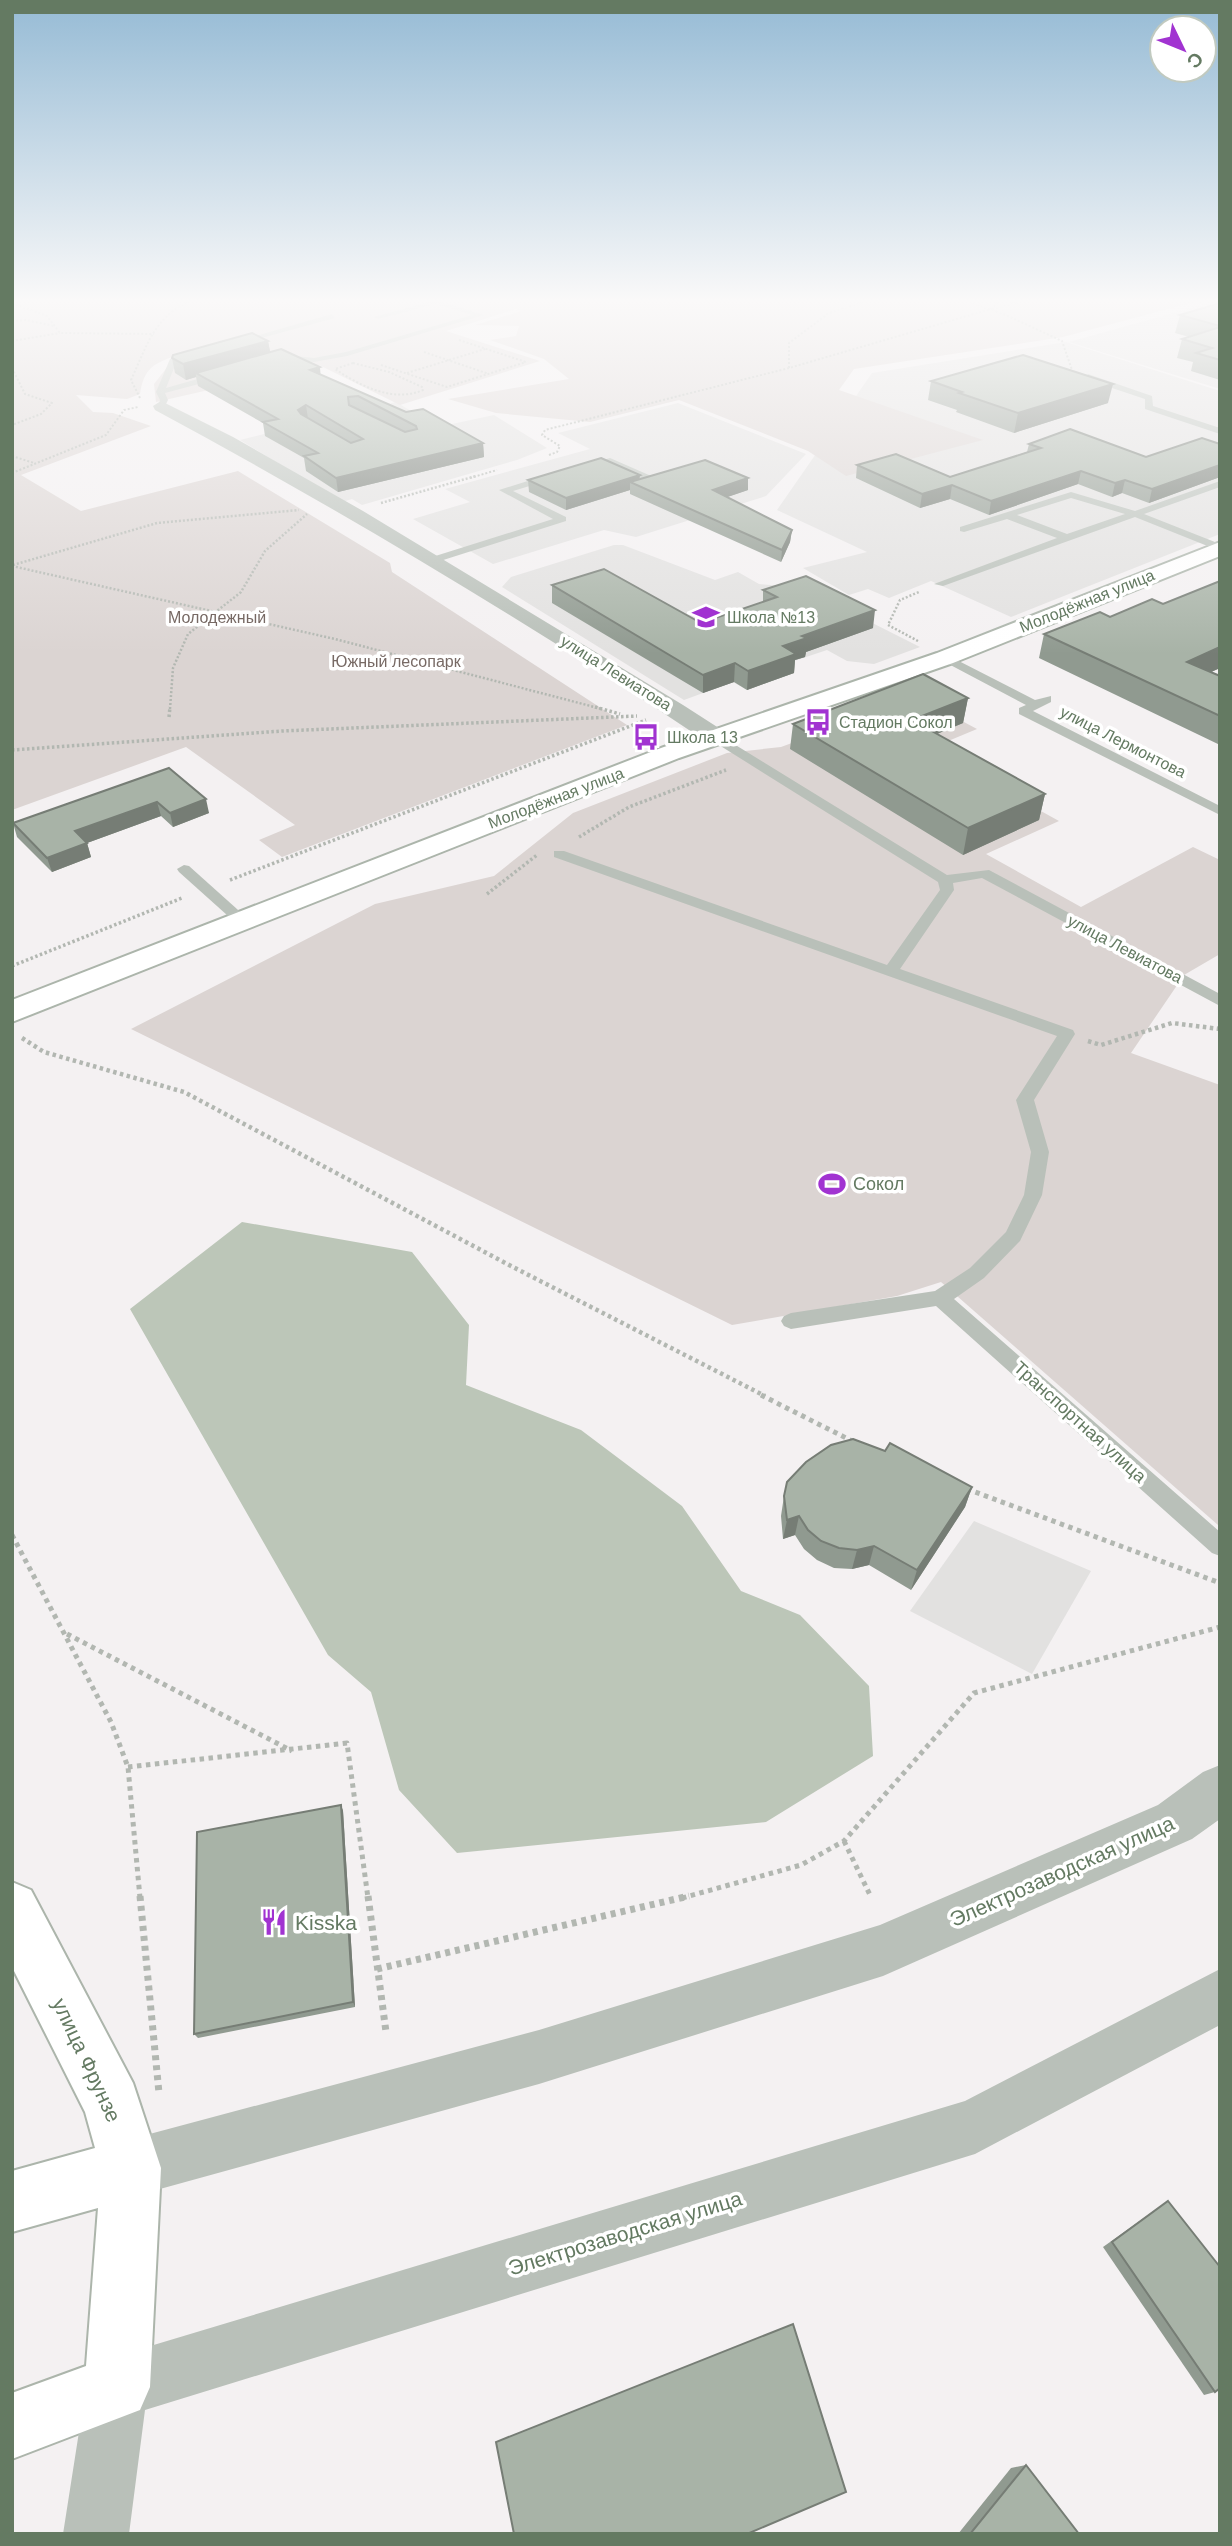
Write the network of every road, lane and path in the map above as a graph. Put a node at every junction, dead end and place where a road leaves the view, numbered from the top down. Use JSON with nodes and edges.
{"nodes":[{"id":1,"x":34,"y":417,"type":"edge"},
{"id":2,"x":119,"y":417,"type":"edge"},
{"id":3,"x":181,"y":417,"type":"edge"},
{"id":4,"x":597,"y":417,"type":"edge"},
{"id":5,"x":1177,"y":417,"type":"edge"},
{"id":6,"x":12,"y":425,"type":"edge"},
{"id":7,"x":1220,"y":431,"type":"edge"},
{"id":8,"x":12,"y":456,"type":"edge"},
{"id":9,"x":544,"y":456,"type":"dead end"},
{"id":10,"x":35,"y":464,"type":"junction"},
{"id":11,"x":504,"y":467,"type":"dead end"},
{"id":12,"x":12,"y":473,"type":"edge"},
{"id":13,"x":655,"y":481,"type":"edge"},
{"id":14,"x":1220,"y":484,"type":"edge"},
{"id":15,"x":335,"y":507,"type":"junction"},
{"id":16,"x":1135,"y":514,"type":"junction"},
{"id":17,"x":1007,"y":515,"type":"junction"},
{"id":18,"x":964,"y":529,"type":"dead end"},
{"id":19,"x":1067,"y":538,"type":"junction"},
{"id":20,"x":1220,"y":548,"type":"edge"},
{"id":21,"x":433,"y":561,"type":"junction"},
{"id":22,"x":12,"y":566,"type":"edge"},
{"id":23,"x":939,"y":584,"type":"joint"},
{"id":24,"x":216,"y":611,"type":"junction"},
{"id":25,"x":922,"y":644,"type":"dead end"},
{"id":26,"x":945,"y":658,"type":"junction"},
{"id":27,"x":627,"y":716,"type":"junction"},
{"id":28,"x":169,"y":717,"type":"dead end"},
{"id":29,"x":716,"y":737,"type":"junction"},
{"id":30,"x":12,"y":750,"type":"edge"},
{"id":31,"x":750,"y":761,"type":"junction"},
{"id":32,"x":1220,"y":811,"type":"edge"},
{"id":33,"x":559,"y":854,"type":"junction"},
{"id":34,"x":184,"y":869,"type":"dead end"},
{"id":35,"x":946,"y":880,"type":"junction"},
{"id":36,"x":206,"y":888,"type":"junction"},
{"id":37,"x":487,"y":894,"type":"dead end"},
{"id":38,"x":242,"y":920,"type":"junction"},
{"id":39,"x":12,"y":966,"type":"edge"},
{"id":40,"x":891,"y":971,"type":"junction"},
{"id":41,"x":1220,"y":1001,"type":"edge"},
{"id":42,"x":12,"y":1012,"type":"edge"},
{"id":43,"x":1220,"y":1029,"type":"edge"},
{"id":44,"x":12,"y":1031,"type":"edge"},
{"id":45,"x":1067,"y":1034,"type":"junction"},
{"id":46,"x":940,"y":1298,"type":"junction"},
{"id":47,"x":791,"y":1321,"type":"dead end"},
{"id":48,"x":858,"y":1444,"type":"edge"},
{"id":49,"x":958,"y":1486,"type":"edge"},
{"id":50,"x":12,"y":1535,"type":"edge"},
{"id":51,"x":1220,"y":1546,"type":"edge"},
{"id":52,"x":1220,"y":1583,"type":"edge"},
{"id":53,"x":1220,"y":1627,"type":"edge"},
{"id":54,"x":66,"y":1633,"type":"junction"},
{"id":55,"x":293,"y":1751,"type":"junction"},
{"id":56,"x":128,"y":1767,"type":"junction"},
{"id":57,"x":1220,"y":1789,"type":"edge"},
{"id":58,"x":844,"y":1841,"type":"junction"},
{"id":59,"x":870,"y":1895,"type":"dead end"},
{"id":60,"x":17,"y":1929,"type":"edge"},
{"id":61,"x":377,"y":1969,"type":"junction"},
{"id":62,"x":1220,"y":1996,"type":"edge"},
{"id":63,"x":386,"y":2032,"type":"dead end"},
{"id":64,"x":159,"y":2093,"type":"dead end"},
{"id":65,"x":131,"y":2168,"type":"junction"},
{"id":66,"x":12,"y":2202,"type":"edge"},
{"id":67,"x":117,"y":2387,"type":"junction"},
{"id":68,"x":12,"y":2426,"type":"edge"},
{"id":69,"x":96,"y":2534,"type":"edge"}],
"edges":[{"from":1,"to":6,"type":"path"},
{"from":2,"to":10,"type":"path"},
{"from":3,"to":15,"type":"street","name":"улица Левиатова"},
{"from":4,"to":9,"type":"path"},
{"from":5,"to":7,"type":"lane"},
{"from":8,"to":10,"type":"path"},
{"from":10,"to":12,"type":"path"},
{"from":11,"to":15,"type":"path"},
{"from":13,"to":21,"type":"lane"},
{"from":14,"to":16,"type":"lane"},
{"from":15,"to":21,"type":"street","name":"улица Левиатова"},
{"from":15,"to":22,"type":"path"},
{"from":15,"to":24,"type":"path"},
{"from":16,"to":17,"type":"lane"},
{"from":16,"to":19,"type":"lane"},
{"from":16,"to":20,"type":"lane"},
{"from":17,"to":18,"type":"lane"},
{"from":17,"to":19,"type":"lane"},
{"from":19,"to":23,"type":"lane"},
{"from":20,"to":26,"type":"main road","name":"Молодёжная улица"},
{"from":21,"to":29,"type":"street","name":"улица Левиатова"},
{"from":22,"to":24,"type":"path"},
{"from":23,"to":25,"type":"path"},
{"from":24,"to":27,"type":"path"},
{"from":24,"to":28,"type":"path"},
{"from":26,"to":29,"type":"main road","name":"Молодёжная улица"},
{"from":26,"to":32,"type":"lane","name":"улица Лермонтова"},
{"from":27,"to":30,"type":"path"},
{"from":27,"to":36,"type":"path"},
{"from":29,"to":31,"type":"lane","name":"улица Левиатова"},
{"from":29,"to":38,"type":"main road","name":"Молодёжная улица"},
{"from":31,"to":33,"type":"path"},
{"from":31,"to":35,"type":"lane","name":"улица Левиатова"},
{"from":33,"to":37,"type":"path"},
{"from":33,"to":40,"type":"lane"},
{"from":34,"to":36,"type":"lane"},
{"from":35,"to":40,"type":"lane"},
{"from":35,"to":41,"type":"lane","name":"улица Левиатова"},
{"from":36,"to":38,"type":"lane"},
{"from":36,"to":39,"type":"path"},
{"from":38,"to":42,"type":"main road","name":"Молодёжная улица"},
{"from":40,"to":45,"type":"lane"},
{"from":43,"to":45,"type":"path"},
{"from":44,"to":48,"type":"path"},
{"from":45,"to":46,"type":"lane"},
{"from":46,"to":47,"type":"lane"},
{"from":46,"to":51,"type":"lane","name":"Транспортная улица"},
{"from":49,"to":52,"type":"path"},
{"from":50,"to":54,"type":"path"},
{"from":53,"to":58,"type":"path"},
{"from":54,"to":55,"type":"path"},
{"from":54,"to":56,"type":"path"},
{"from":55,"to":56,"type":"path"},
{"from":55,"to":61,"type":"path"},
{"from":56,"to":64,"type":"path"},
{"from":57,"to":65,"type":"street","name":"Электрозаводская улица"},
{"from":58,"to":59,"type":"path"},
{"from":58,"to":61,"type":"path"},
{"from":60,"to":65,"type":"main road","name":"улица Фрунзе"},
{"from":61,"to":63,"type":"path"},
{"from":62,"to":67,"type":"street","name":"Электрозаводская улица"},
{"from":65,"to":66,"type":"main road","name":"Электрозаводская улица"},
{"from":65,"to":67,"type":"main road","name":"улица Фрунзе"},
{"from":67,"to":68,"type":"main road","name":"Электрозаводская улица"},
{"from":67,"to":69,"type":"street"}]}
